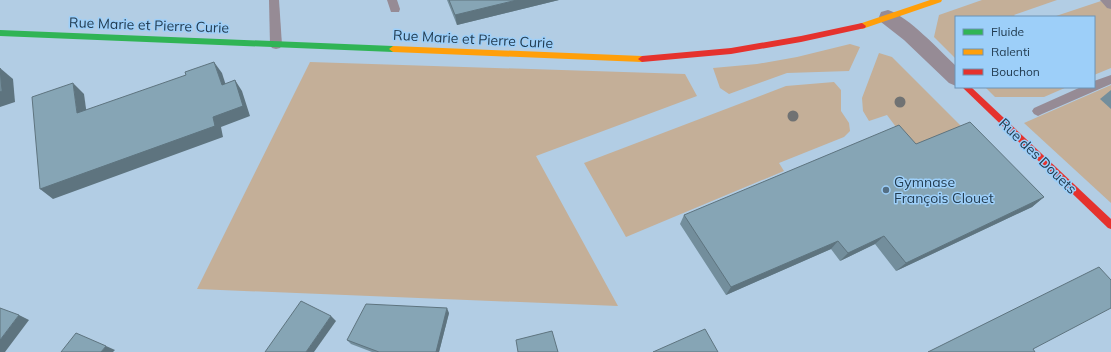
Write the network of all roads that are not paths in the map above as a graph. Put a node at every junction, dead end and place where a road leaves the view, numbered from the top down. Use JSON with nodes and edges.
{"nodes":[{"id":1,"x":274,"y":0,"type":"edge"},
{"id":2,"x":938,"y":0,"type":"edge"},
{"id":3,"x":1105,"y":0,"type":"edge"},
{"id":4,"x":1111,"y":5,"type":"edge"},
{"id":5,"x":888,"y":17,"type":"junction"},
{"id":6,"x":0,"y":33,"type":"edge"},
{"id":7,"x":276,"y":45,"type":"junction"},
{"id":8,"x":955,"y":77,"type":"edge"},
{"id":9,"x":1111,"y":79,"type":"edge"},
{"id":10,"x":1095,"y":86,"type":"edge"},
{"id":11,"x":967,"y":88,"type":"edge"},
{"id":12,"x":1091,"y":88,"type":"edge"},
{"id":13,"x":1038,"y":111,"type":"dead end"},
{"id":14,"x":1111,"y":225,"type":"edge"}],
"edges":[{"from":1,"to":7,"type":"lane"},
{"from":2,"to":5,"type":"street","name":"Rue Marie et Pierre Curie"},
{"from":3,"to":4,"type":"lane"},
{"from":5,"to":7,"type":"street","name":"Rue Marie et Pierre Curie"},
{"from":5,"to":8,"type":"street"},
{"from":6,"to":7,"type":"street","name":"Rue Marie et Pierre Curie"},
{"from":9,"to":10,"type":"lane"},
{"from":11,"to":14,"type":"street","name":"Rue des Douets"},
{"from":12,"to":13,"type":"lane"}]}
